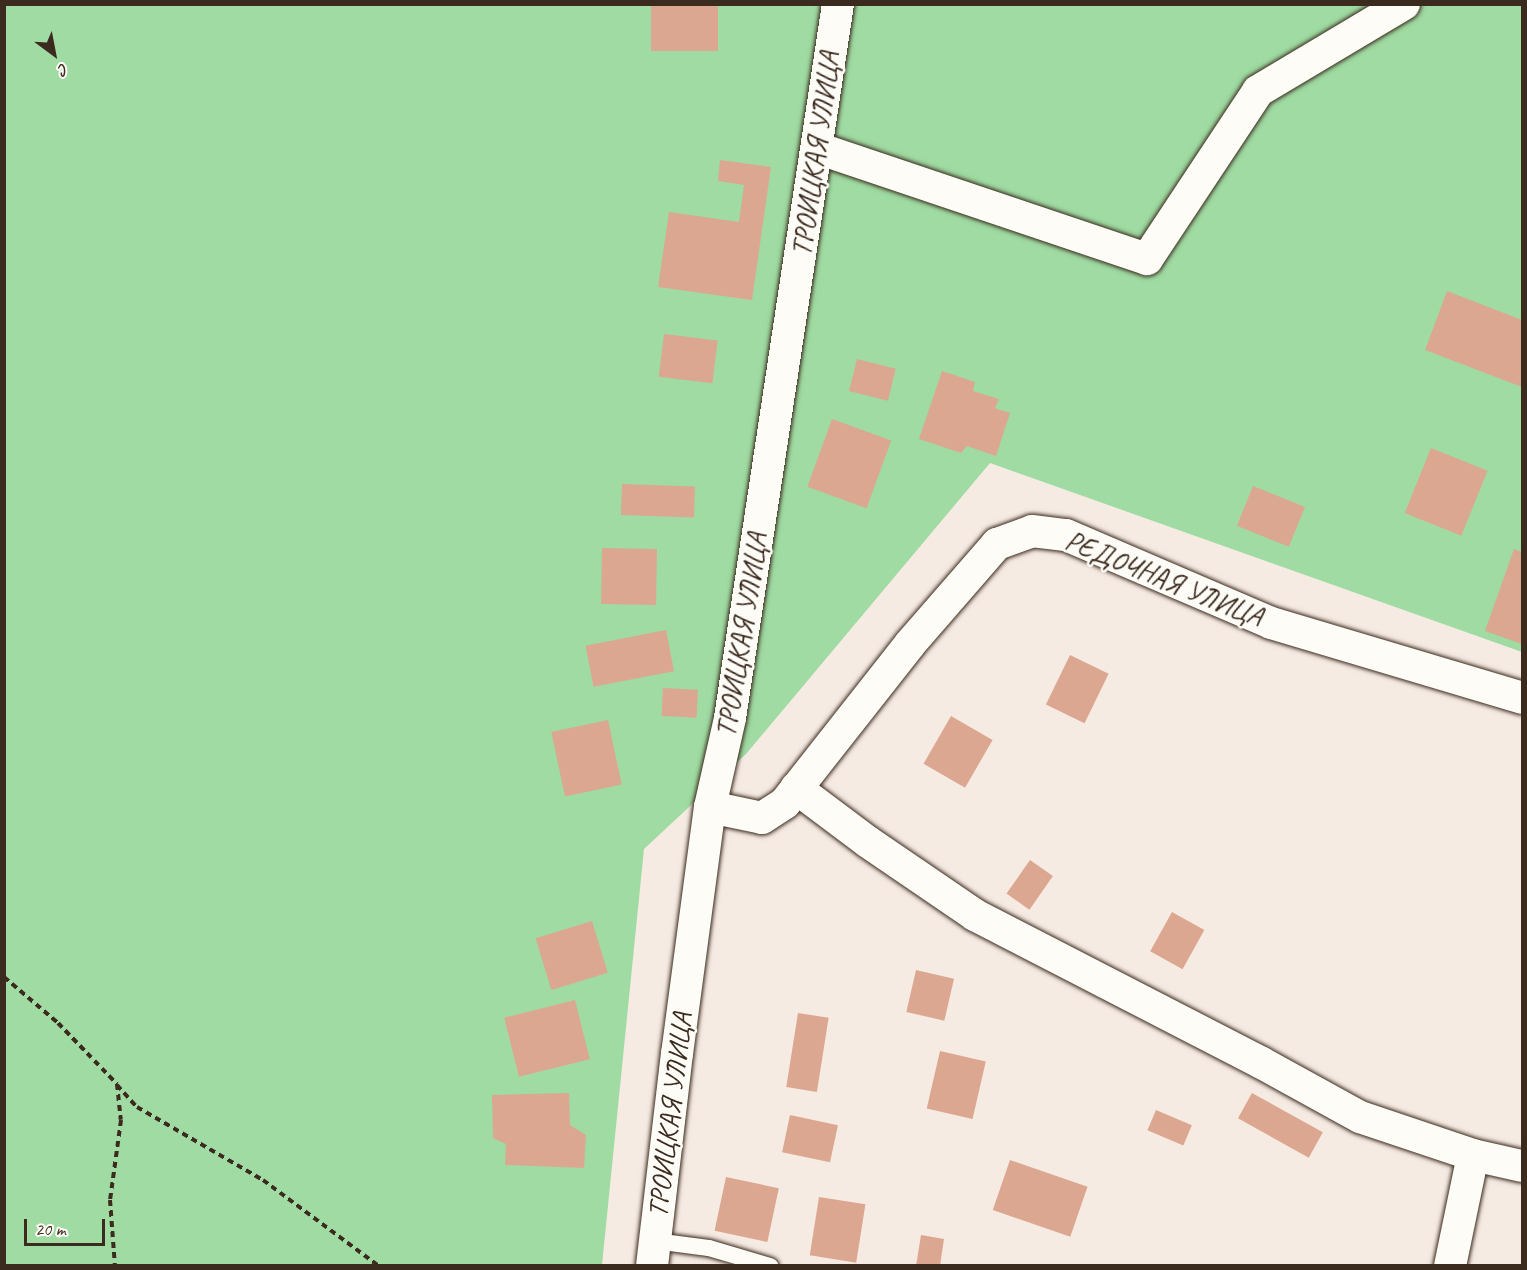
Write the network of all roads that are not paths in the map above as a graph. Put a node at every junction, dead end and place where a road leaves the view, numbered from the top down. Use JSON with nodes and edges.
{"nodes":[{"id":1,"x":838,"y":4,"type":"edge"},
{"id":2,"x":1404,"y":4,"type":"edge"},
{"id":3,"x":817,"y":148,"type":"junction"},
{"id":4,"x":1522,"y":698,"type":"edge"},
{"id":5,"x":796,"y":788,"type":"junction"},
{"id":6,"x":710,"y":807,"type":"junction"},
{"id":7,"x":1473,"y":1155,"type":"junction"},
{"id":8,"x":1522,"y":1166,"type":"edge"},
{"id":9,"x":653,"y":1253,"type":"edge"},
{"id":10,"x":770,"y":1266,"type":"edge"},
{"id":11,"x":1450,"y":1266,"type":"edge"}],
"edges":[{"from":1,"to":3,"type":"street","name":"ТРОИЦКАЯ УЛИЦА"},
{"from":2,"to":3,"type":"street"},
{"from":3,"to":6,"type":"street","name":"ТРОИЦКАЯ УЛИЦА"},
{"from":4,"to":5,"type":"street","name":"РЕДОЧНАЯ УЛИЦА"},
{"from":5,"to":6,"type":"street","name":"РЕДОЧНАЯ УЛИЦА"},
{"from":5,"to":7,"type":"street"},
{"from":6,"to":9,"type":"street","name":"ТРОИЦКАЯ УЛИЦА"},
{"from":7,"to":8,"type":"street"},
{"from":7,"to":11,"type":"street"},
{"from":9,"to":10,"type":"lane"}]}
